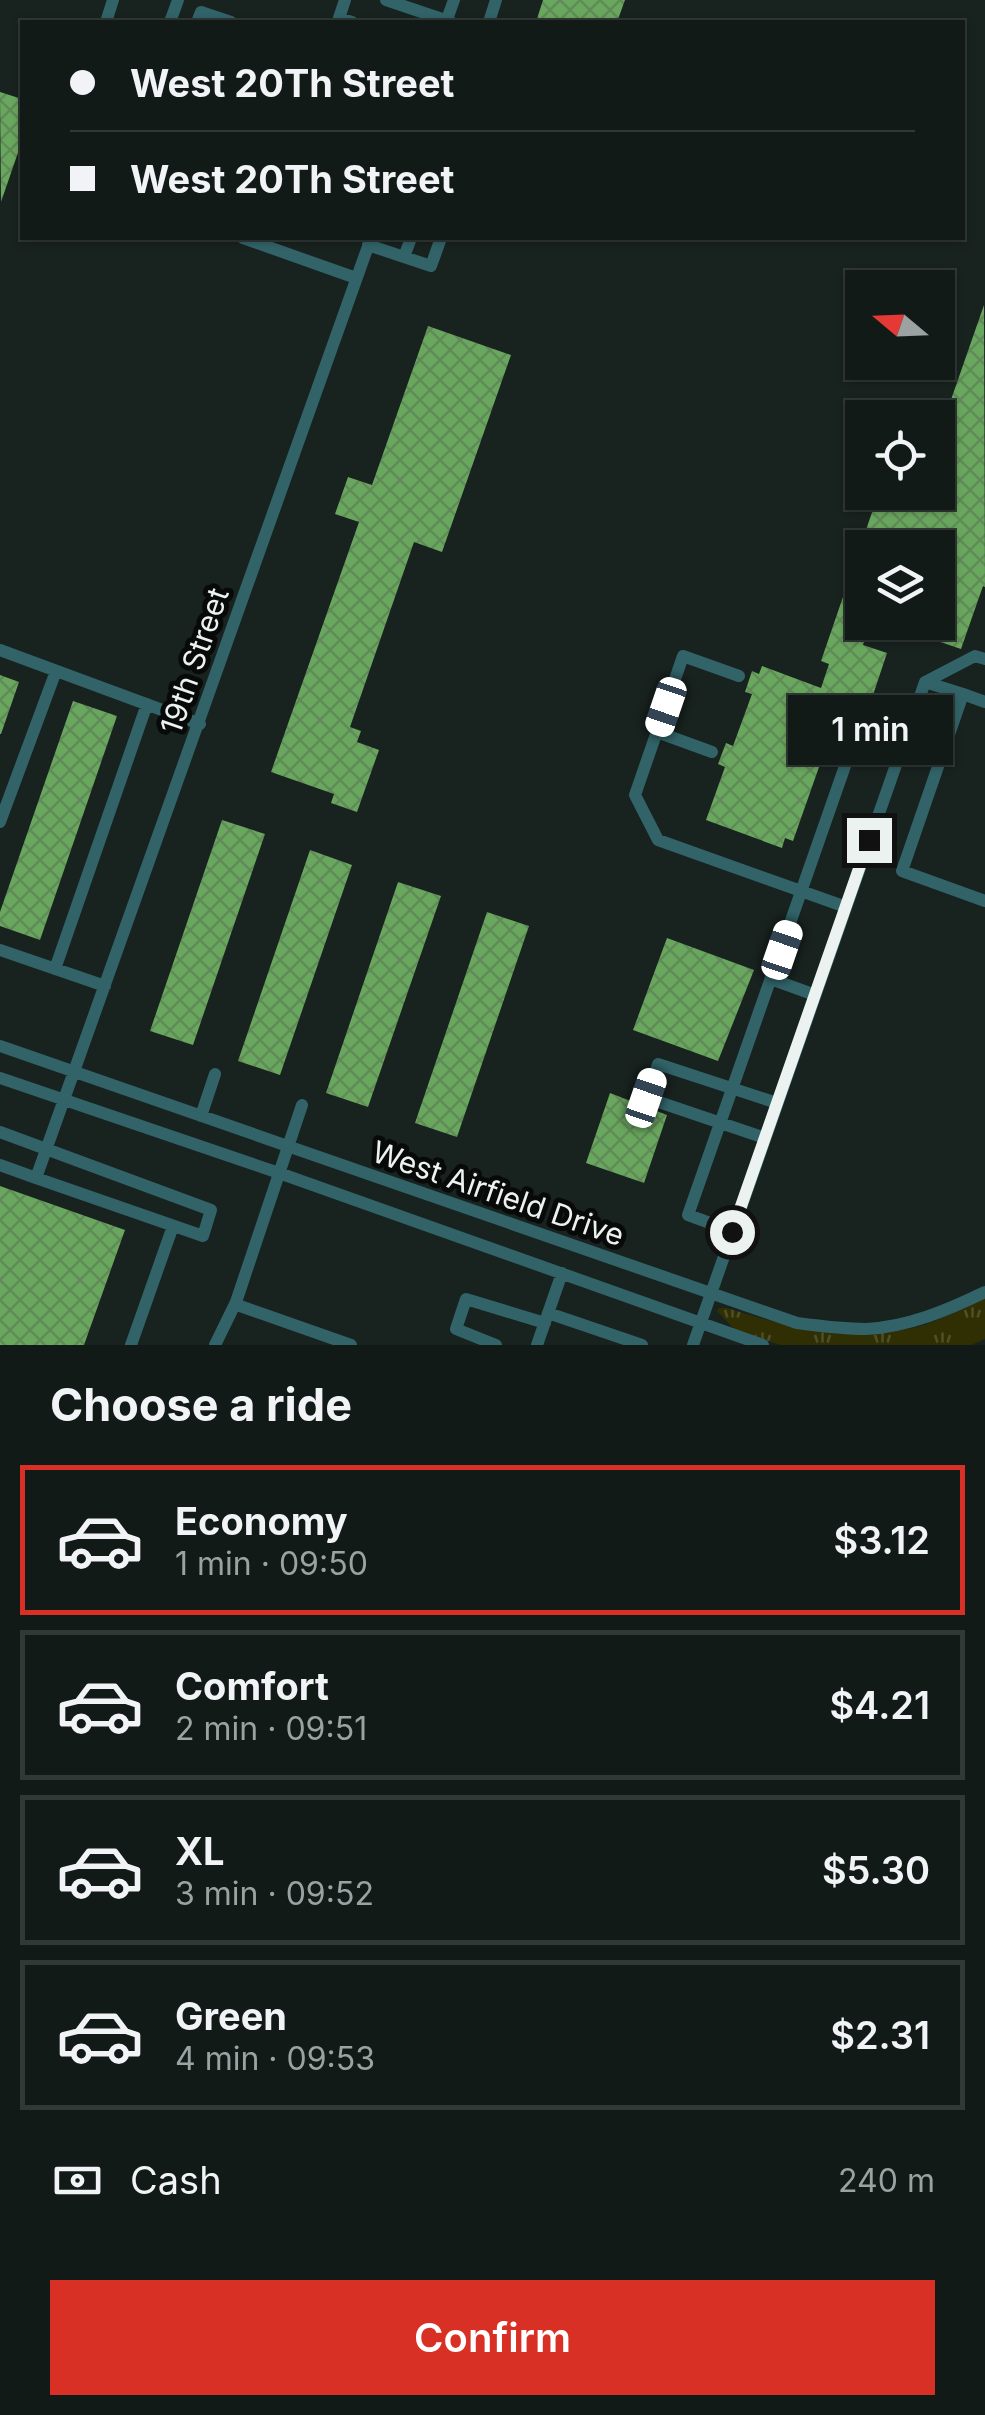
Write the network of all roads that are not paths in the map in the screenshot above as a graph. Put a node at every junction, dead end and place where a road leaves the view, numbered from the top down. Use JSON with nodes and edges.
{"nodes":[{"id":1,"x":345,"y":0,"type":"edge"},
{"id":2,"x":386,"y":0,"type":"edge"},
{"id":3,"x":410,"y":4,"type":"edge"},
{"id":4,"x":198,"y":20,"type":"edge"},
{"id":5,"x":224,"y":20,"type":"edge"},
{"id":6,"x":346,"y":20,"type":"edge"},
{"id":7,"x":444,"y":20,"type":"edge"},
{"id":8,"x":249,"y":240,"type":"edge"},
{"id":9,"x":410,"y":240,"type":"edge"},
{"id":10,"x":440,"y":240,"type":"edge"},
{"id":11,"x":369,"y":241,"type":"edge"},
{"id":12,"x":404,"y":257,"type":"junction"},
{"id":13,"x":356,"y":278,"type":"junction"},
{"id":14,"x":0,"y":650,"type":"edge"},
{"id":15,"x":985,"y":660,"type":"edge"},
{"id":16,"x":56,"y":671,"type":"junction"},
{"id":17,"x":739,"y":676,"type":"dead end"},
{"id":18,"x":925,"y":682,"type":"junction"},
{"id":19,"x":963,"y":694,"type":"junction"},
{"id":20,"x":985,"y":702,"type":"edge"},
{"id":21,"x":147,"y":704,"type":"junction"},
{"id":22,"x":200,"y":724,"type":"junction"},
{"id":23,"x":657,"y":732,"type":"junction"},
{"id":24,"x":904,"y":740,"type":"junction"},
{"id":25,"x":712,"y":752,"type":"dead end"},
{"id":26,"x":0,"y":822,"type":"edge"},
{"id":27,"x":802,"y":892,"type":"junction"},
{"id":28,"x":985,"y":900,"type":"edge"},
{"id":29,"x":846,"y":907,"type":"junction"},
{"id":30,"x":0,"y":950,"type":"edge"},
{"id":31,"x":55,"y":969,"type":"junction"},
{"id":32,"x":772,"y":979,"type":"junction"},
{"id":33,"x":105,"y":986,"type":"junction"},
{"id":34,"x":816,"y":995,"type":"junction"},
{"id":35,"x":0,"y":1046,"type":"edge"},
{"id":36,"x":74,"y":1072,"type":"junction"},
{"id":37,"x":216,"y":1074,"type":"dead end"},
{"id":38,"x":0,"y":1078,"type":"edge"},
{"id":39,"x":734,"y":1089,"type":"junction"},
{"id":40,"x":64,"y":1100,"type":"junction"},
{"id":41,"x":778,"y":1103,"type":"junction"},
{"id":42,"x":302,"y":1105,"type":"dead end"},
{"id":43,"x":201,"y":1116,"type":"junction"},
{"id":44,"x":722,"y":1124,"type":"junction"},
{"id":45,"x":0,"y":1132,"type":"edge"},
{"id":46,"x":765,"y":1138,"type":"junction"},
{"id":47,"x":288,"y":1146,"type":"junction"},
{"id":48,"x":48,"y":1148,"type":"junction"},
{"id":49,"x":0,"y":1165,"type":"edge"},
{"id":50,"x":279,"y":1173,"type":"junction"},
{"id":51,"x":36,"y":1178,"type":"junction"},
{"id":52,"x":173,"y":1226,"type":"junction"},
{"id":53,"x":732,"y":1232,"type":"junction"},
{"id":54,"x":562,"y":1273,"type":"junction"},
{"id":55,"x":985,"y":1292,"type":"edge"},
{"id":56,"x":710,"y":1294,"type":"junction"},
{"id":57,"x":236,"y":1302,"type":"junction"},
{"id":58,"x":547,"y":1318,"type":"junction"},
{"id":59,"x":702,"y":1322,"type":"junction"},
{"id":60,"x":329,"y":1342,"type":"edge"},
{"id":61,"x":131,"y":1345,"type":"edge"},
{"id":62,"x":215,"y":1345,"type":"edge"},
{"id":63,"x":351,"y":1345,"type":"edge"},
{"id":64,"x":496,"y":1345,"type":"edge"},
{"id":65,"x":537,"y":1345,"type":"edge"},
{"id":66,"x":642,"y":1345,"type":"edge"},
{"id":67,"x":694,"y":1345,"type":"edge"},
{"id":68,"x":763,"y":1345,"type":"edge"}],
"edges":[{"from":1,"to":6,"type":"street"},
{"from":2,"to":3,"type":"street"},
{"from":3,"to":7,"type":"street"},
{"from":4,"to":5,"type":"street"},
{"from":8,"to":13,"type":"street"},
{"from":9,"to":12,"type":"street"},
{"from":10,"to":12,"type":"street"},
{"from":11,"to":12,"type":"street"},
{"from":11,"to":13,"type":"street","name":"19th Street"},
{"from":13,"to":22,"type":"street","name":"19th Street"},
{"from":14,"to":16,"type":"street"},
{"from":15,"to":18,"type":"street"},
{"from":16,"to":21,"type":"street"},
{"from":16,"to":26,"type":"street"},
{"from":17,"to":23,"type":"street"},
{"from":18,"to":19,"type":"street"},
{"from":18,"to":24,"type":"street"},
{"from":19,"to":20,"type":"street"},
{"from":19,"to":28,"type":"street"},
{"from":21,"to":22,"type":"street"},
{"from":21,"to":31,"type":"street"},
{"from":22,"to":33,"type":"street","name":"19th Street"},
{"from":23,"to":25,"type":"street"},
{"from":23,"to":27,"type":"street"},
{"from":24,"to":27,"type":"street"},
{"from":24,"to":29,"type":"street"},
{"from":27,"to":29,"type":"street"},
{"from":27,"to":32,"type":"street"},
{"from":29,"to":34,"type":"street"},
{"from":30,"to":31,"type":"street"},
{"from":31,"to":33,"type":"street"},
{"from":32,"to":34,"type":"street"},
{"from":32,"to":39,"type":"street"},
{"from":33,"to":36,"type":"street","name":"19th Street"},
{"from":34,"to":41,"type":"street"},
{"from":35,"to":36,"type":"street","name":"West Airfield Drive"},
{"from":36,"to":40,"type":"street","name":"19th Street"},
{"from":36,"to":43,"type":"street","name":"West Airfield Drive"},
{"from":37,"to":43,"type":"street"},
{"from":38,"to":40,"type":"street","name":"West Airfield Drive"},
{"from":39,"to":41,"type":"street"},
{"from":39,"to":44,"type":"street"},
{"from":39,"to":44,"type":"street"},
{"from":40,"to":48,"type":"street","name":"19th Street"},
{"from":40,"to":50,"type":"street","name":"West Airfield Drive"},
{"from":41,"to":46,"type":"street"},
{"from":42,"to":47,"type":"street"},
{"from":43,"to":47,"type":"street","name":"West Airfield Drive"},
{"from":44,"to":46,"type":"street"},
{"from":44,"to":53,"type":"street"},
{"from":45,"to":48,"type":"street"},
{"from":46,"to":53,"type":"street"},
{"from":47,"to":50,"type":"street"},
{"from":47,"to":56,"type":"street","name":"West Airfield Drive"},
{"from":48,"to":51,"type":"street","name":"19th Street"},
{"from":48,"to":52,"type":"street"},
{"from":49,"to":51,"type":"street"},
{"from":50,"to":54,"type":"street","name":"West Airfield Drive"},
{"from":50,"to":57,"type":"street"},
{"from":51,"to":52,"type":"street"},
{"from":52,"to":61,"type":"street"},
{"from":53,"to":56,"type":"street"},
{"from":54,"to":58,"type":"street"},
{"from":54,"to":59,"type":"street","name":"West Airfield Drive"},
{"from":55,"to":56,"type":"street","name":"West Airfield Drive"},
{"from":56,"to":59,"type":"street"},
{"from":57,"to":60,"type":"street"},
{"from":57,"to":62,"type":"street"},
{"from":58,"to":64,"type":"street"},
{"from":58,"to":65,"type":"street"},
{"from":58,"to":66,"type":"street"},
{"from":59,"to":67,"type":"street"},
{"from":59,"to":68,"type":"street","name":"West Airfield Drive"},
{"from":60,"to":63,"type":"street"}]}
